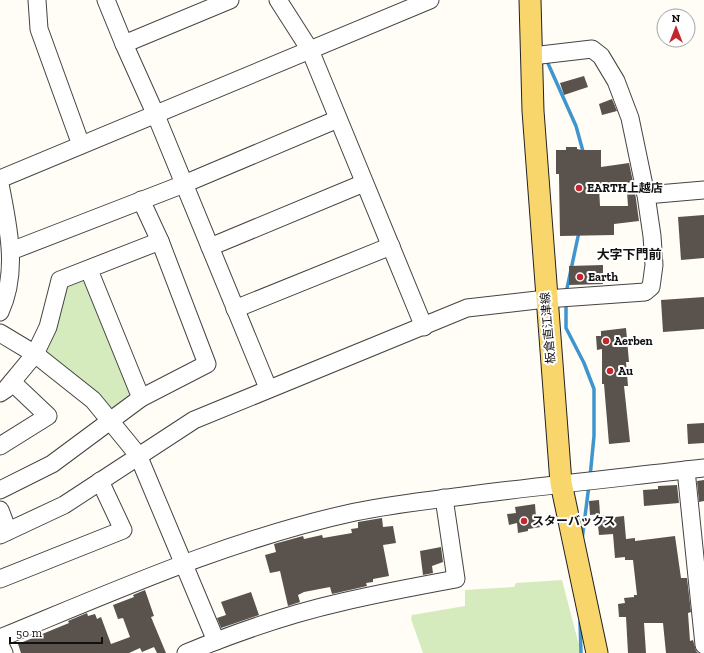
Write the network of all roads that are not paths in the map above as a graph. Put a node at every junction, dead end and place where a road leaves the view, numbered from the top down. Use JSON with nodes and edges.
{"nodes":[{"id":1,"x":37,"y":0,"type":"edge"},
{"id":2,"x":106,"y":0,"type":"edge"},
{"id":3,"x":230,"y":0,"type":"edge"},
{"id":4,"x":278,"y":0,"type":"edge"},
{"id":5,"x":430,"y":0,"type":"edge"},
{"id":6,"x":530,"y":0,"type":"edge"},
{"id":7,"x":124,"y":44,"type":"junction"},
{"id":8,"x":310,"y":50,"type":"junction"},
{"id":9,"x":532,"y":56,"type":"junction"},
{"id":10,"x":155,"y":113,"type":"junction"},
{"id":11,"x":338,"y":119,"type":"junction"},
{"id":12,"x":81,"y":144,"type":"junction"},
{"id":13,"x":0,"y":179,"type":"edge"},
{"id":14,"x":364,"y":182,"type":"junction"},
{"id":15,"x":0,"y":184,"type":"edge"},
{"id":16,"x":184,"y":184,"type":"junction"},
{"id":17,"x":704,"y":190,"type":"edge"},
{"id":18,"x":646,"y":195,"type":"junction"},
{"id":19,"x":141,"y":200,"type":"junction"},
{"id":20,"x":160,"y":241,"type":"junction"},
{"id":21,"x":391,"y":246,"type":"junction"},
{"id":22,"x":210,"y":247,"type":"junction"},
{"id":23,"x":12,"y":251,"type":"junction"},
{"id":24,"x":89,"y":270,"type":"junction"},
{"id":25,"x":546,"y":299,"type":"junction"},
{"id":26,"x":236,"y":309,"type":"junction"},
{"id":27,"x":0,"y":312,"type":"edge"},
{"id":28,"x":424,"y":327,"type":"junction"},
{"id":29,"x":0,"y":333,"type":"edge"},
{"id":30,"x":35,"y":354,"type":"junction"},
{"id":31,"x":6,"y":388,"type":"edge"},
{"id":32,"x":268,"y":388,"type":"junction"},
{"id":33,"x":141,"y":398,"type":"junction"},
{"id":34,"x":111,"y":421,"type":"junction"},
{"id":35,"x":0,"y":446,"type":"edge"},
{"id":36,"x":138,"y":455,"type":"junction"},
{"id":37,"x":704,"y":468,"type":"edge"},
{"id":38,"x":686,"y":470,"type":"junction"},
{"id":39,"x":100,"y":481,"type":"junction"},
{"id":40,"x":561,"y":483,"type":"junction"},
{"id":41,"x":0,"y":490,"type":"edge"},
{"id":42,"x":444,"y":498,"type":"junction"},
{"id":43,"x":0,"y":510,"type":"edge"},
{"id":44,"x":4,"y":533,"type":"edge"},
{"id":45,"x":184,"y":562,"type":"junction"},
{"id":46,"x":0,"y":579,"type":"edge"},
{"id":47,"x":0,"y":638,"type":"edge"},
{"id":48,"x":216,"y":641,"type":"junction"},
{"id":49,"x":0,"y":645,"type":"edge"},
{"id":50,"x":704,"y":645,"type":"edge"},
{"id":51,"x":4,"y":653,"type":"edge"},
{"id":52,"x":186,"y":653,"type":"edge"},
{"id":53,"x":597,"y":653,"type":"edge"}],
"edges":[{"from":1,"to":12,"type":"street"},
{"from":2,"to":7,"type":"street"},
{"from":3,"to":7,"type":"street"},
{"from":4,"to":8,"type":"street"},
{"from":5,"to":8,"type":"street"},
{"from":6,"to":9,"type":"main road","name":"板倉直江津線"},
{"from":7,"to":10,"type":"street"},
{"from":8,"to":10,"type":"street"},
{"from":8,"to":11,"type":"street"},
{"from":9,"to":18,"type":"street"},
{"from":9,"to":25,"type":"main road","name":"板倉直江津線"},
{"from":10,"to":12,"type":"street"},
{"from":10,"to":16,"type":"street"},
{"from":11,"to":14,"type":"street"},
{"from":11,"to":16,"type":"street"},
{"from":12,"to":13,"type":"street"},
{"from":14,"to":21,"type":"street"},
{"from":14,"to":22,"type":"street"},
{"from":15,"to":23,"type":"street"},
{"from":16,"to":19,"type":"street"},
{"from":16,"to":22,"type":"street"},
{"from":17,"to":18,"type":"street"},
{"from":18,"to":25,"type":"street"},
{"from":19,"to":20,"type":"street"},
{"from":19,"to":23,"type":"street"},
{"from":20,"to":24,"type":"street"},
{"from":20,"to":33,"type":"street"},
{"from":21,"to":26,"type":"street"},
{"from":21,"to":28,"type":"street"},
{"from":22,"to":26,"type":"street"},
{"from":23,"to":27,"type":"street"},
{"from":24,"to":30,"type":"street"},
{"from":24,"to":33,"type":"street"},
{"from":25,"to":28,"type":"street"},
{"from":25,"to":40,"type":"main road","name":"板倉直江津線"},
{"from":26,"to":32,"type":"street"},
{"from":28,"to":32,"type":"street"},
{"from":29,"to":30,"type":"street"},
{"from":30,"to":31,"type":"street"},
{"from":30,"to":34,"type":"street"},
{"from":31,"to":35,"type":"street"},
{"from":32,"to":36,"type":"street"},
{"from":33,"to":34,"type":"street"},
{"from":34,"to":36,"type":"street"},
{"from":34,"to":41,"type":"street"},
{"from":36,"to":39,"type":"street"},
{"from":36,"to":45,"type":"street"},
{"from":37,"to":38,"type":"street"},
{"from":38,"to":40,"type":"street"},
{"from":38,"to":50,"type":"street"},
{"from":39,"to":44,"type":"street"},
{"from":39,"to":46,"type":"street"},
{"from":40,"to":42,"type":"street"},
{"from":40,"to":53,"type":"main road","name":"板倉直江津線"},
{"from":42,"to":45,"type":"street"},
{"from":42,"to":48,"type":"street"},
{"from":43,"to":44,"type":"street"},
{"from":45,"to":47,"type":"street"},
{"from":45,"to":48,"type":"street"},
{"from":48,"to":52,"type":"street"},
{"from":49,"to":51,"type":"street"}]}
